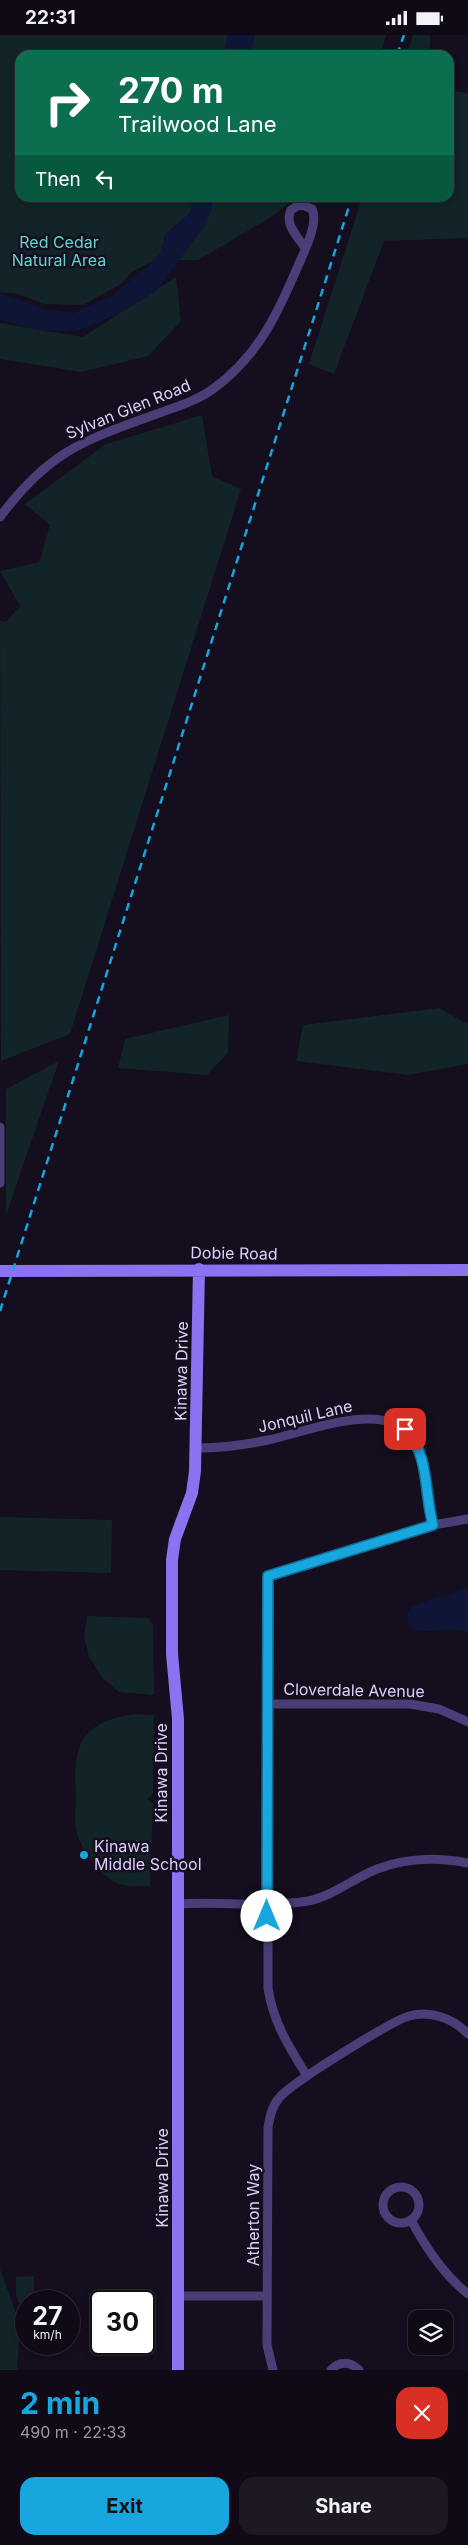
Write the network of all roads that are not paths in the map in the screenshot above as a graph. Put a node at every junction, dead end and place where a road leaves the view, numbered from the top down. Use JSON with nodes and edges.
{"nodes":[{"id":1,"x":306,"y":248,"type":"dead end"},
{"id":2,"x":0,"y":517,"type":"edge"},
{"id":3,"x":0,"y":1127,"type":"edge"},
{"id":4,"x":0,"y":1183,"type":"edge"},
{"id":5,"x":199,"y":1269,"type":"junction"},
{"id":6,"x":468,"y":1270,"type":"edge"},
{"id":7,"x":0,"y":1271,"type":"edge"},
{"id":8,"x":197,"y":1449,"type":"junction"},
{"id":9,"x":468,"y":1519,"type":"edge"},
{"id":10,"x":433,"y":1525,"type":"junction"},
{"id":11,"x":266,"y":1704,"type":"junction"},
{"id":12,"x":468,"y":1722,"type":"edge"},
{"id":13,"x":468,"y":1863,"type":"edge"},
{"id":14,"x":178,"y":1904,"type":"junction"},
{"id":15,"x":267,"y":1905,"type":"junction"},
{"id":16,"x":468,"y":2035,"type":"edge"},
{"id":17,"x":307,"y":2077,"type":"junction"},
{"id":18,"x":411,"y":2220,"type":"junction"},
{"id":19,"x":468,"y":2294,"type":"edge"},
{"id":20,"x":178,"y":2296,"type":"junction"},
{"id":21,"x":267,"y":2296,"type":"junction"},
{"id":22,"x":178,"y":2370,"type":"edge"},
{"id":23,"x":273,"y":2370,"type":"edge"},
{"id":24,"x":331,"y":2370,"type":"edge"},
{"id":25,"x":359,"y":2370,"type":"edge"}],
"edges":[{"from":1,"to":2,"type":"street","name":"Sylvan Glen Road"},
{"from":3,"to":4,"type":"street"},
{"from":5,"to":6,"type":"street","name":"Dobie Road"},
{"from":5,"to":7,"type":"street","name":"Dobie Road"},
{"from":5,"to":8,"type":"street","name":"Kinawa Drive"},
{"from":8,"to":10,"type":"street","name":"Jonquil Lane"},
{"from":8,"to":14,"type":"street","name":"Kinawa Drive"},
{"from":9,"to":10,"type":"street"},
{"from":10,"to":11,"type":"street"},
{"from":11,"to":12,"type":"street","name":"Cloverdale Avenue"},
{"from":11,"to":15,"type":"street"},
{"from":13,"to":15,"type":"street"},
{"from":14,"to":15,"type":"street"},
{"from":14,"to":20,"type":"street","name":"Kinawa Drive"},
{"from":15,"to":17,"type":"street"},
{"from":16,"to":17,"type":"street","name":"Atherton Way"},
{"from":17,"to":21,"type":"street","name":"Atherton Way"},
{"from":18,"to":18,"type":"street"},
{"from":18,"to":19,"type":"street"},
{"from":20,"to":21,"type":"street"},
{"from":20,"to":22,"type":"street","name":"Kinawa Drive"},
{"from":21,"to":23,"type":"street","name":"Atherton Way"},
{"from":24,"to":25,"type":"street"}]}
